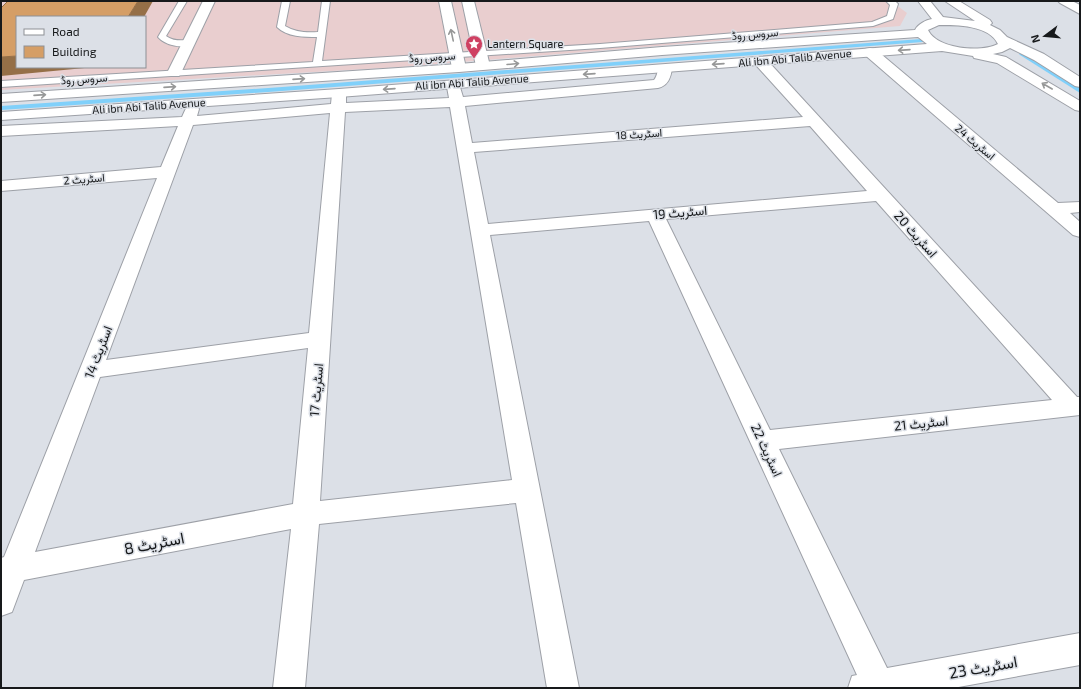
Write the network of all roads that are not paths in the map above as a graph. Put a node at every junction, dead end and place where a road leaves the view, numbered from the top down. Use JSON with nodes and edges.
{"nodes":[{"id":1,"x":183,"y":1,"type":"edge"},
{"id":2,"x":209,"y":1,"type":"edge"},
{"id":3,"x":286,"y":1,"type":"edge"},
{"id":4,"x":326,"y":1,"type":"edge"},
{"id":5,"x":445,"y":1,"type":"edge"},
{"id":6,"x":468,"y":1,"type":"edge"},
{"id":7,"x":890,"y":1,"type":"edge"},
{"id":8,"x":924,"y":1,"type":"edge"},
{"id":9,"x":951,"y":1,"type":"edge"},
{"id":10,"x":1064,"y":1,"type":"edge"},
{"id":11,"x":1080,"y":10,"type":"edge"},
{"id":12,"x":939,"y":21,"type":"junction"},
{"id":13,"x":921,"y":33,"type":"junction"},
{"id":14,"x":322,"y":34,"type":"junction"},
{"id":15,"x":1002,"y":37,"type":"junction"},
{"id":16,"x":188,"y":43,"type":"junction"},
{"id":17,"x":943,"y":47,"type":"junction"},
{"id":18,"x":870,"y":52,"type":"junction"},
{"id":19,"x":967,"y":52,"type":"junction"},
{"id":20,"x":481,"y":60,"type":"junction"},
{"id":21,"x":760,"y":62,"type":"junction"},
{"id":22,"x":317,"y":64,"type":"junction"},
{"id":23,"x":174,"y":73,"type":"junction"},
{"id":24,"x":456,"y":77,"type":"junction"},
{"id":25,"x":1080,"y":83,"type":"edge"},
{"id":26,"x":1,"y":84,"type":"edge"},
{"id":27,"x":1,"y":98,"type":"edge"},
{"id":28,"x":339,"y":100,"type":"junction"},
{"id":29,"x":1080,"y":107,"type":"edge"},
{"id":30,"x":191,"y":112,"type":"junction"},
{"id":31,"x":1,"y":116,"type":"edge"},
{"id":32,"x":814,"y":121,"type":"junction"},
{"id":33,"x":1,"y":131,"type":"edge"},
{"id":34,"x":465,"y":148,"type":"junction"},
{"id":35,"x":167,"y":172,"type":"junction"},
{"id":36,"x":6,"y":185,"type":"edge"},
{"id":37,"x":880,"y":195,"type":"junction"},
{"id":38,"x":1,"y":200,"type":"edge"},
{"id":39,"x":1080,"y":207,"type":"edge"},
{"id":40,"x":1054,"y":209,"type":"junction"},
{"id":41,"x":655,"y":215,"type":"junction"},
{"id":42,"x":480,"y":230,"type":"junction"},
{"id":43,"x":1080,"y":232,"type":"edge"},
{"id":44,"x":320,"y":340,"type":"junction"},
{"id":45,"x":91,"y":370,"type":"junction"},
{"id":46,"x":1076,"y":406,"type":"edge"},
{"id":47,"x":762,"y":441,"type":"junction"},
{"id":48,"x":527,"y":490,"type":"junction"},
{"id":49,"x":306,"y":514,"type":"junction"},
{"id":50,"x":7,"y":571,"type":"edge"},
{"id":51,"x":1,"y":602,"type":"edge"},
{"id":52,"x":1080,"y":650,"type":"edge"},
{"id":53,"x":871,"y":687,"type":"edge"},
{"id":54,"x":289,"y":688,"type":"edge"},
{"id":55,"x":563,"y":688,"type":"edge"}],
"edges":[{"from":1,"to":16,"type":"lane"},
{"from":2,"to":16,"type":"street"},
{"from":3,"to":14,"type":"lane"},
{"from":4,"to":14,"type":"lane"},
{"from":24,"to":5,"type":"street","one_way":true},
{"from":6,"to":20,"type":"street"},
{"from":7,"to":20,"type":"lane","name":"سروس روڈ"},
{"from":8,"to":12,"type":"street"},
{"from":9,"to":15,"type":"street"},
{"from":10,"to":11,"type":"street"},
{"from":12,"to":13,"type":"street"},
{"from":12,"to":15,"type":"street"},
{"from":13,"to":17,"type":"street"},
{"from":20,"to":13,"type":"street","name":"Ali ibn Abi Talib Avenue","one_way":true},
{"from":14,"to":22,"type":"lane"},
{"from":15,"to":19,"type":"street"},
{"from":15,"to":25,"type":"street"},
{"from":16,"to":23,"type":"street"},
{"from":17,"to":18,"type":"street","name":"Ali ibn Abi Talib Avenue","one_way":true},
{"from":17,"to":19,"type":"street"},
{"from":18,"to":21,"type":"street","name":"Ali ibn Abi Talib Avenue"},
{"from":18,"to":40,"type":"street","name":"اسٹریٹ 24"},
{"from":29,"to":19,"type":"street","one_way":true},
{"from":20,"to":24,"type":"street","name":"Ali ibn Abi Talib Avenue"},
{"from":21,"to":24,"type":"street","name":"Ali ibn Abi Talib Avenue","one_way":true},
{"from":21,"to":32,"type":"street","name":"اسٹریٹ 20"},
{"from":22,"to":23,"type":"lane","name":"سروس روڈ"},
{"from":22,"to":24,"type":"lane","name":"سروس روڈ"},
{"from":23,"to":26,"type":"lane","name":"سروس روڈ"},
{"from":27,"to":24,"type":"street","name":"Ali ibn Abi Talib Avenue","one_way":true},
{"from":24,"to":28,"type":"street"},
{"from":24,"to":34,"type":"street"},
{"from":28,"to":30,"type":"street"},
{"from":28,"to":44,"type":"street","name":"اسٹریٹ 17"},
{"from":30,"to":31,"type":"street","name":"Ali ibn Abi Talib Avenue"},
{"from":30,"to":33,"type":"street"},
{"from":30,"to":35,"type":"street","name":"اسٹریٹ 14"},
{"from":32,"to":34,"type":"street","name":"اسٹریٹ 18"},
{"from":32,"to":37,"type":"street","name":"اسٹریٹ 20"},
{"from":34,"to":42,"type":"street"},
{"from":35,"to":36,"type":"street","name":"اسٹریٹ 2"},
{"from":35,"to":45,"type":"street","name":"اسٹریٹ 14"},
{"from":36,"to":38,"type":"street"},
{"from":37,"to":41,"type":"street","name":"اسٹریٹ 19"},
{"from":37,"to":46,"type":"street","name":"اسٹریٹ 20"},
{"from":39,"to":40,"type":"street"},
{"from":40,"to":43,"type":"street","name":"اسٹریٹ 24"},
{"from":41,"to":42,"type":"street","name":"اسٹریٹ 19"},
{"from":41,"to":47,"type":"street","name":"اسٹریٹ 22"},
{"from":42,"to":48,"type":"street"},
{"from":44,"to":45,"type":"street"},
{"from":44,"to":49,"type":"street","name":"اسٹریٹ 17"},
{"from":45,"to":50,"type":"street","name":"اسٹریٹ 14"},
{"from":46,"to":47,"type":"street","name":"اسٹریٹ 21"},
{"from":47,"to":53,"type":"street","name":"اسٹریٹ 22"},
{"from":48,"to":49,"type":"street","name":"اسٹریٹ 8"},
{"from":48,"to":55,"type":"street"},
{"from":49,"to":50,"type":"street","name":"اسٹریٹ 8"},
{"from":49,"to":54,"type":"street","name":"اسٹریٹ 17"},
{"from":50,"to":51,"type":"street","name":"اسٹریٹ 14"},
{"from":52,"to":53,"type":"street","name":"اسٹریٹ 23"}]}
